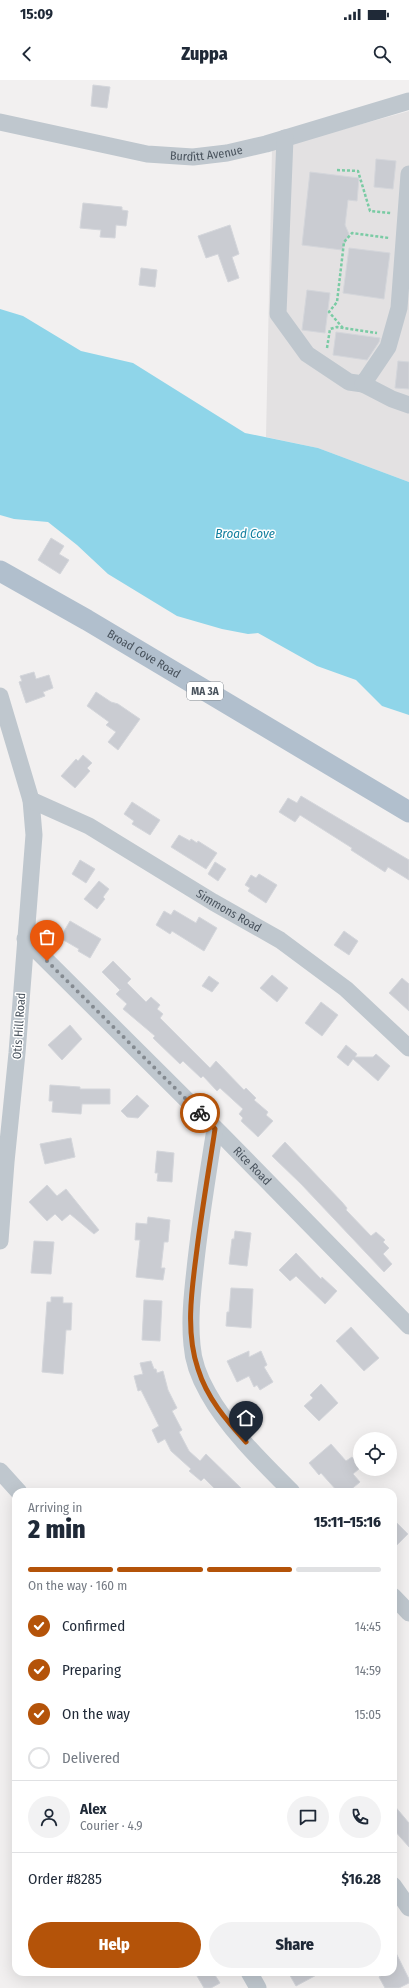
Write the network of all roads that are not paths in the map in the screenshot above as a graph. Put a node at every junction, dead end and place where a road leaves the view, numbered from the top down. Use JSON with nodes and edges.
{"nodes":[{"id":1,"x":409,"y":101,"type":"edge"},
{"id":2,"x":0,"y":122,"type":"edge"},
{"id":3,"x":285,"y":138,"type":"junction"},
{"id":4,"x":409,"y":174,"type":"edge"},
{"id":5,"x":363,"y":384,"type":"junction"},
{"id":6,"x":409,"y":405,"type":"edge"},
{"id":7,"x":0,"y":571,"type":"edge"},
{"id":8,"x":0,"y":696,"type":"edge"},
{"id":9,"x":31,"y":800,"type":"junction"},
{"id":10,"x":409,"y":812,"type":"edge"},
{"id":11,"x":25,"y":939,"type":"junction"},
{"id":12,"x":409,"y":1048,"type":"edge"},
{"id":13,"x":215,"y":1129,"type":"junction"},
{"id":14,"x":0,"y":1241,"type":"edge"},
{"id":15,"x":409,"y":1326,"type":"edge"},
{"id":16,"x":0,"y":1471,"type":"edge"},
{"id":17,"x":15,"y":1488,"type":"edge"},
{"id":18,"x":288,"y":1488,"type":"edge"},
{"id":19,"x":397,"y":1600,"type":"edge"},
{"id":20,"x":409,"y":1613,"type":"edge"},
{"id":21,"x":397,"y":1891,"type":"edge"},
{"id":22,"x":409,"y":1908,"type":"edge"},
{"id":23,"x":251,"y":1976,"type":"edge"},
{"id":24,"x":258,"y":1988,"type":"edge"}],
"edges":[{"from":1,"to":3,"type":"street","name":"Burditt Avenue"},
{"from":2,"to":3,"type":"street","name":"Burditt Avenue"},
{"from":3,"to":5,"type":"street"},
{"from":4,"to":5,"type":"street"},
{"from":5,"to":6,"type":"street"},
{"from":7,"to":10,"type":"main road","name":"Broad Cove Road","number":"MA 3A"},
{"from":8,"to":9,"type":"street","name":"Otis Hill Road"},
{"from":9,"to":11,"type":"street","name":"Otis Hill Road"},
{"from":9,"to":12,"type":"street","name":"Simmons Road"},
{"from":11,"to":13,"type":"street","name":"Rice Road"},
{"from":11,"to":14,"type":"street","name":"Otis Hill Road"},
{"from":13,"to":15,"type":"street","name":"Rice Road"},
{"from":13,"to":18,"type":"street"},
{"from":16,"to":17,"type":"street"},
{"from":19,"to":20,"type":"street"},
{"from":21,"to":22,"type":"street"},
{"from":23,"to":24,"type":"street"}]}
